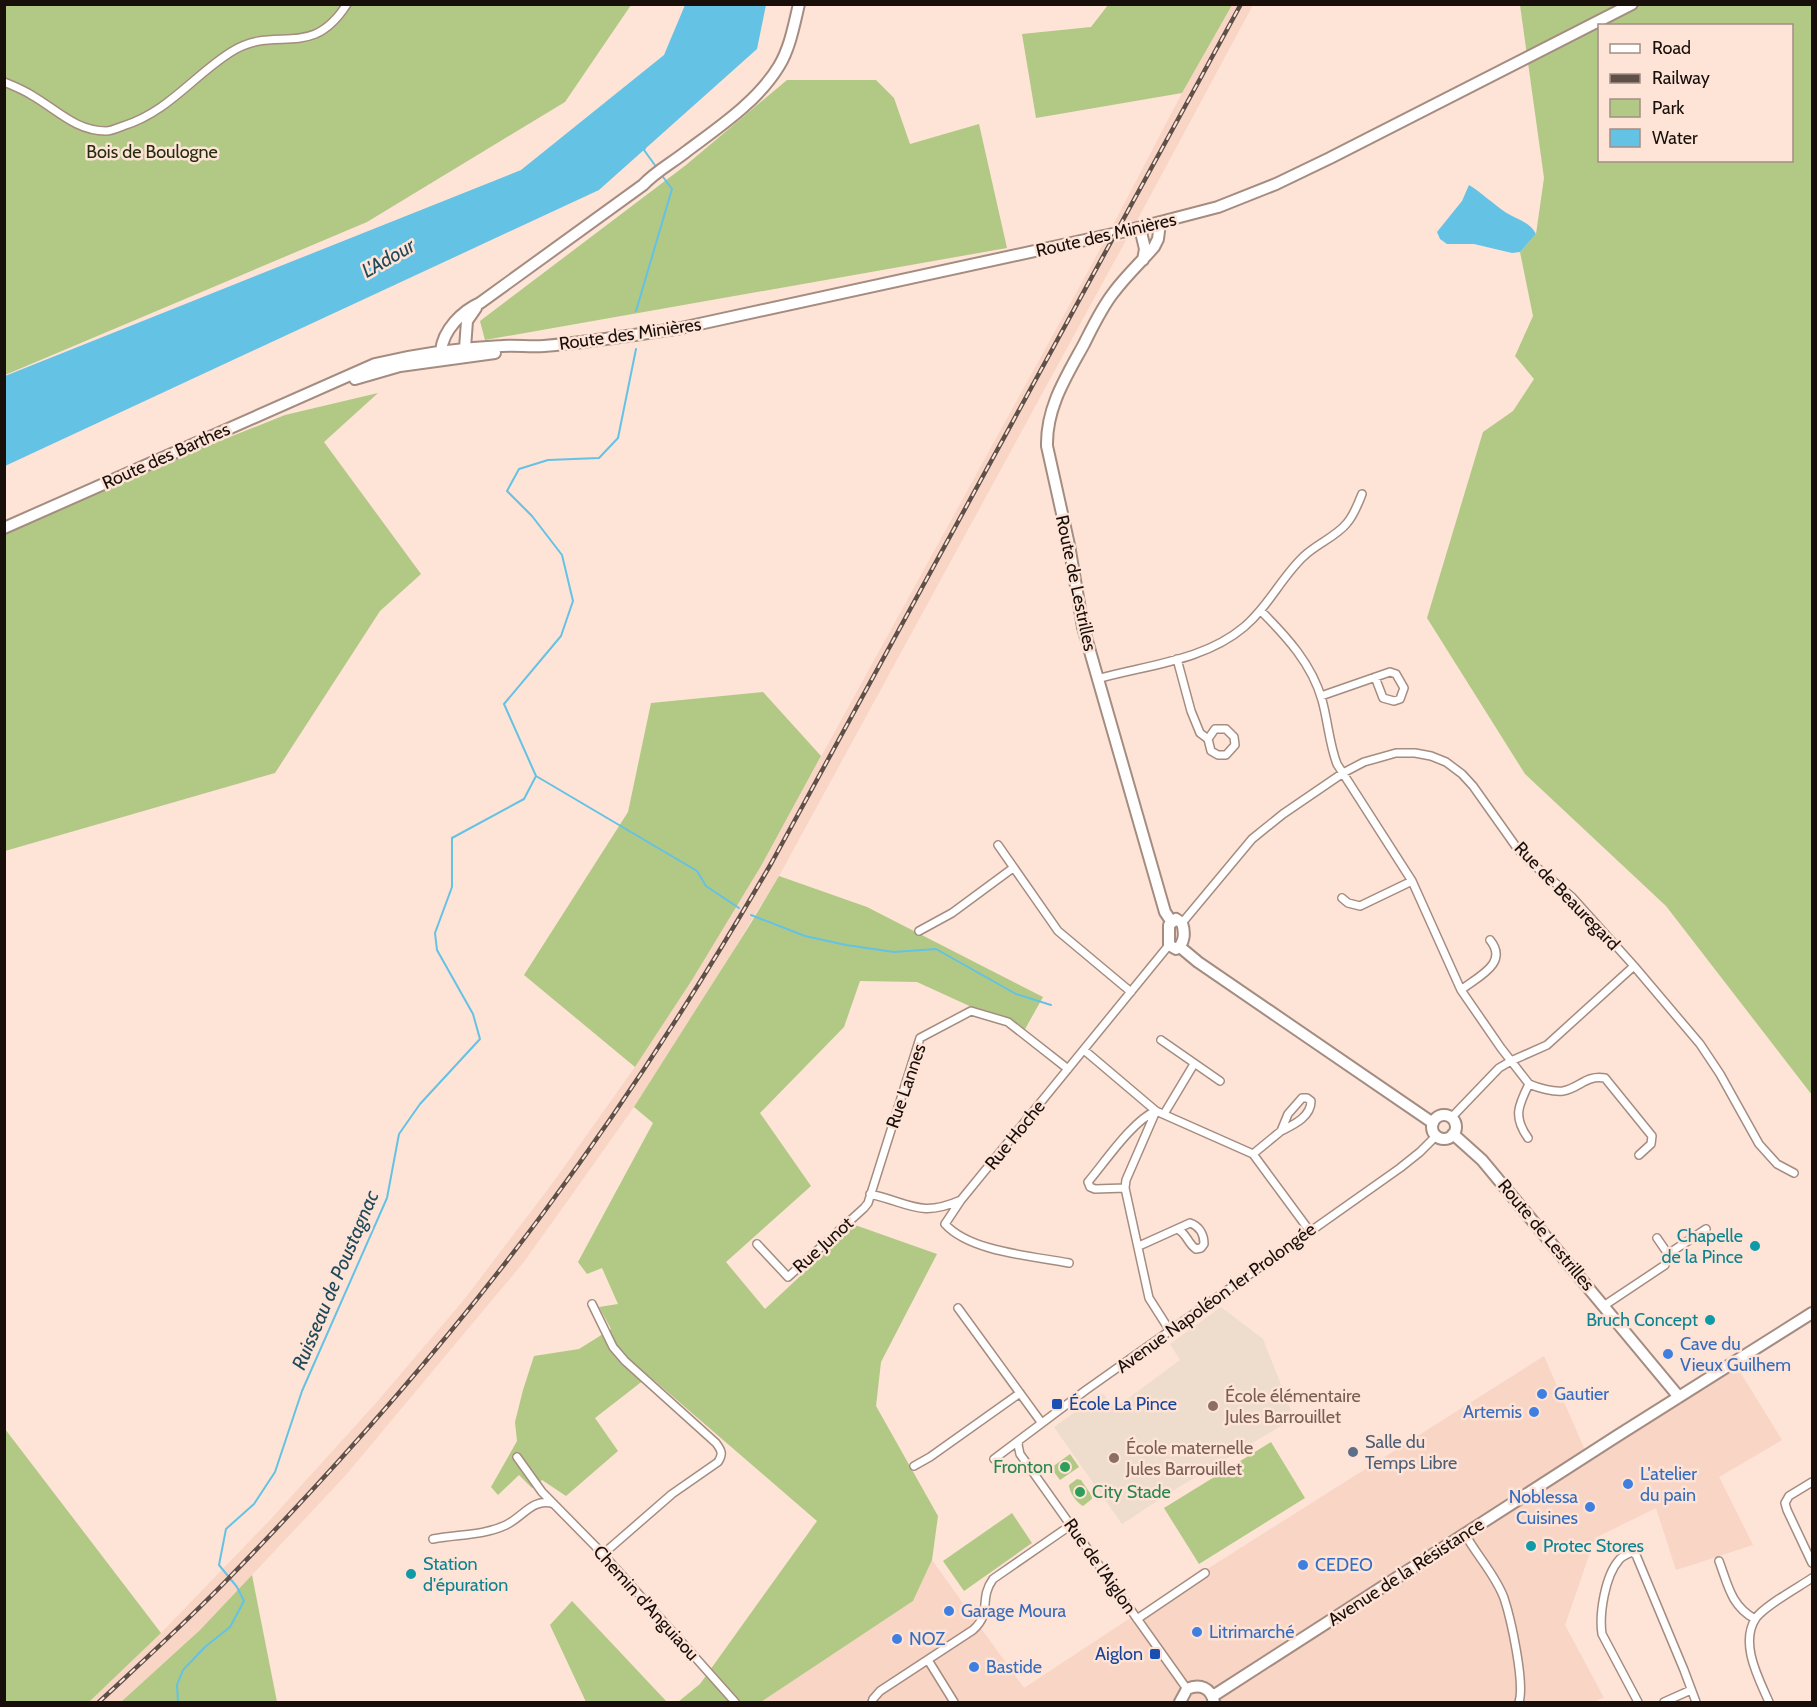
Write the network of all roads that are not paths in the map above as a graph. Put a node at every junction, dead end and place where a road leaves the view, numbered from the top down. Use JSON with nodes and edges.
{"nodes":[{"id":1,"x":347,"y":4,"type":"edge"},
{"id":2,"x":799,"y":4,"type":"edge"},
{"id":3,"x":1632,"y":4,"type":"edge"},
{"id":4,"x":4,"y":82,"type":"edge"},
{"id":5,"x":1160,"y":223,"type":"junction"},
{"id":6,"x":1140,"y":228,"type":"junction"},
{"id":7,"x":1143,"y":261,"type":"junction"},
{"id":8,"x":480,"y":303,"type":"junction"},
{"id":9,"x":540,"y":346,"type":"junction"},
{"id":10,"x":465,"y":348,"type":"junction"},
{"id":11,"x":443,"y":355,"type":"junction"},
{"id":12,"x":328,"y":385,"type":"junction"},
{"id":13,"x":1362,"y":494,"type":"dead end"},
{"id":14,"x":4,"y":528,"type":"edge"},
{"id":15,"x":1261,"y":611,"type":"junction"},
{"id":16,"x":1177,"y":659,"type":"junction"},
{"id":17,"x":1375,"y":677,"type":"junction"},
{"id":18,"x":1097,"y":679,"type":"junction"},
{"id":19,"x":1321,"y":696,"type":"junction"},
{"id":20,"x":1208,"y":739,"type":"junction"},
{"id":21,"x":1343,"y":774,"type":"junction"},
{"id":22,"x":998,"y":845,"type":"dead end"},
{"id":23,"x":1013,"y":868,"type":"junction"},
{"id":24,"x":1412,"y":881,"type":"junction"},
{"id":25,"x":1342,"y":898,"type":"dead end"},
{"id":26,"x":1177,"y":922,"type":"junction"},
{"id":27,"x":919,"y":931,"type":"dead end"},
{"id":28,"x":1490,"y":940,"type":"dead end"},
{"id":29,"x":1174,"y":946,"type":"junction"},
{"id":30,"x":1634,"y":966,"type":"junction"},
{"id":31,"x":1461,"y":990,"type":"junction"},
{"id":32,"x":1131,"y":992,"type":"junction"},
{"id":33,"x":1161,"y":1040,"type":"dead end"},
{"id":34,"x":1084,"y":1050,"type":"junction"},
{"id":35,"x":1511,"y":1061,"type":"junction"},
{"id":36,"x":1194,"y":1064,"type":"junction"},
{"id":37,"x":1068,"y":1070,"type":"junction"},
{"id":38,"x":1220,"y":1081,"type":"dead end"},
{"id":39,"x":1529,"y":1084,"type":"junction"},
{"id":40,"x":1156,"y":1111,"type":"junction"},
{"id":41,"x":1164,"y":1114,"type":"junction"},
{"id":42,"x":1451,"y":1118,"type":"junction"},
{"id":43,"x":1433,"y":1123,"type":"junction"},
{"id":44,"x":1281,"y":1131,"type":"junction"},
{"id":45,"x":1453,"y":1134,"type":"junction"},
{"id":46,"x":1436,"y":1136,"type":"junction"},
{"id":47,"x":1528,"y":1138,"type":"dead end"},
{"id":48,"x":1253,"y":1154,"type":"junction"},
{"id":49,"x":1639,"y":1155,"type":"dead end"},
{"id":50,"x":1794,"y":1173,"type":"dead end"},
{"id":51,"x":1125,"y":1188,"type":"junction"},
{"id":52,"x":870,"y":1194,"type":"junction"},
{"id":53,"x":961,"y":1200,"type":"junction"},
{"id":54,"x":864,"y":1208,"type":"joint"},
{"id":55,"x":1176,"y":1229,"type":"dead end"},
{"id":56,"x":1706,"y":1229,"type":"dead end"},
{"id":57,"x":1309,"y":1230,"type":"junction"},
{"id":58,"x":1657,"y":1238,"type":"dead end"},
{"id":59,"x":757,"y":1244,"type":"dead end"},
{"id":60,"x":1139,"y":1246,"type":"junction"},
{"id":61,"x":1668,"y":1254,"type":"junction"},
{"id":62,"x":1069,"y":1263,"type":"dead end"},
{"id":63,"x":592,"y":1304,"type":"dead end"},
{"id":64,"x":1605,"y":1305,"type":"junction"},
{"id":65,"x":958,"y":1308,"type":"dead end"},
{"id":66,"x":1812,"y":1314,"type":"edge"},
{"id":67,"x":1170,"y":1331,"type":"junction"},
{"id":68,"x":1020,"y":1393,"type":"junction"},
{"id":69,"x":1679,"y":1397,"type":"junction"},
{"id":70,"x":1041,"y":1422,"type":"junction"},
{"id":71,"x":1019,"y":1441,"type":"junction"},
{"id":72,"x":517,"y":1457,"type":"dead end"},
{"id":73,"x":994,"y":1459,"type":"dead end"},
{"id":74,"x":914,"y":1466,"type":"dead end"},
{"id":75,"x":1812,"y":1482,"type":"edge"},
{"id":76,"x":556,"y":1505,"type":"junction"},
{"id":77,"x":1071,"y":1525,"type":"junction"},
{"id":78,"x":1465,"y":1534,"type":"junction"},
{"id":79,"x":433,"y":1539,"type":"dead end"},
{"id":80,"x":603,"y":1554,"type":"junction"},
{"id":81,"x":1719,"y":1561,"type":"dead end"},
{"id":82,"x":1812,"y":1563,"type":"edge"},
{"id":83,"x":1205,"y":1573,"type":"dead end"},
{"id":84,"x":1812,"y":1578,"type":"edge"},
{"id":85,"x":1137,"y":1619,"type":"junction"},
{"id":86,"x":1755,"y":1619,"type":"junction"},
{"id":87,"x":928,"y":1660,"type":"junction"},
{"id":88,"x":1187,"y":1689,"type":"junction"},
{"id":89,"x":1691,"y":1690,"type":"junction"},
{"id":90,"x":1213,"y":1699,"type":"edge"},
{"id":91,"x":735,"y":1702,"type":"edge"},
{"id":92,"x":872,"y":1702,"type":"edge"},
{"id":93,"x":954,"y":1702,"type":"edge"},
{"id":94,"x":1180,"y":1702,"type":"edge"},
{"id":95,"x":1519,"y":1702,"type":"edge"},
{"id":96,"x":1638,"y":1702,"type":"edge"},
{"id":97,"x":1664,"y":1702,"type":"edge"},
{"id":98,"x":1696,"y":1702,"type":"edge"},
{"id":99,"x":1769,"y":1702,"type":"edge"}],
"edges":[{"from":1,"to":4,"type":"street"},
{"from":2,"to":8,"type":"main road"},
{"from":3,"to":5,"type":"main road","name":"Route des Minières"},
{"from":5,"to":6,"type":"main road","name":"Route des Minières"},
{"from":5,"to":7,"type":"main road","name":"Route de Lestrilles"},
{"from":6,"to":7,"type":"main road"},
{"from":6,"to":9,"type":"main road","name":"Route des Minières"},
{"from":7,"to":18,"type":"main road","name":"Route de Lestrilles"},
{"from":8,"to":10,"type":"main road"},
{"from":8,"to":11,"type":"main road"},
{"from":9,"to":10,"type":"main road","name":"Route des Minières"},
{"from":9,"to":11,"type":"main road","name":"Route des Minières"},
{"from":10,"to":11,"type":"main road","name":"Route des Minières"},
{"from":11,"to":12,"type":"main road","name":"Route des Barthes"},
{"from":11,"to":12,"type":"main road","name":"Route des Barthes"},
{"from":12,"to":14,"type":"main road","name":"Route des Barthes"},
{"from":13,"to":15,"type":"street"},
{"from":15,"to":16,"type":"street"},
{"from":15,"to":19,"type":"street"},
{"from":16,"to":18,"type":"street"},
{"from":16,"to":20,"type":"street"},
{"from":17,"to":17,"type":"street"},
{"from":17,"to":19,"type":"street"},
{"from":18,"to":26,"type":"main road","name":"Route de Lestrilles"},
{"from":19,"to":21,"type":"street"},
{"from":20,"to":20,"type":"street"},
{"from":21,"to":24,"type":"street"},
{"from":21,"to":26,"type":"street","name":"Rue de Beauregard"},
{"from":21,"to":30,"type":"street","name":"Rue de Beauregard"},
{"from":22,"to":23,"type":"street"},
{"from":23,"to":27,"type":"street"},
{"from":23,"to":32,"type":"street"},
{"from":24,"to":25,"type":"street"},
{"from":24,"to":31,"type":"street"},
{"from":26,"to":29,"type":"main road"},
{"from":28,"to":31,"type":"street"},
{"from":29,"to":32,"type":"street","name":"Rue Hoche"},
{"from":29,"to":43,"type":"main road"},
{"from":30,"to":35,"type":"street"},
{"from":30,"to":50,"type":"street","name":"Rue de Beauregard"},
{"from":31,"to":35,"type":"street"},
{"from":32,"to":34,"type":"street","name":"Rue Hoche"},
{"from":33,"to":36,"type":"street"},
{"from":34,"to":37,"type":"street","name":"Rue Hoche"},
{"from":34,"to":40,"type":"street"},
{"from":35,"to":39,"type":"street"},
{"from":35,"to":42,"type":"street"},
{"from":36,"to":38,"type":"street"},
{"from":36,"to":41,"type":"street"},
{"from":37,"to":52,"type":"street","name":"Rue Lannes"},
{"from":37,"to":53,"type":"street","name":"Rue Hoche"},
{"from":39,"to":47,"type":"street"},
{"from":39,"to":49,"type":"street"},
{"from":40,"to":41,"type":"street"},
{"from":40,"to":51,"type":"street"},
{"from":40,"to":51,"type":"street"},
{"from":41,"to":48,"type":"street"},
{"from":42,"to":43,"type":"main road"},
{"from":42,"to":45,"type":"main road"},
{"from":43,"to":46,"type":"main road"},
{"from":44,"to":44,"type":"street"},
{"from":44,"to":48,"type":"street"},
{"from":45,"to":46,"type":"main road"},
{"from":45,"to":64,"type":"main road","name":"Route de Lestrilles"},
{"from":46,"to":57,"type":"street","name":"Avenue Napoléon 1er Prolongée"},
{"from":48,"to":57,"type":"street"},
{"from":51,"to":60,"type":"street"},
{"from":52,"to":53,"type":"street"},
{"from":52,"to":54,"type":"street","name":"Rue Lannes"},
{"from":53,"to":62,"type":"street","name":"Rue Hoche"},
{"from":54,"to":59,"type":"street","name":"Rue Junot"},
{"from":55,"to":60,"type":"street"},
{"from":56,"to":61,"type":"street"},
{"from":57,"to":67,"type":"street","name":"Avenue Napoléon 1er Prolongée"},
{"from":58,"to":61,"type":"street"},
{"from":60,"to":67,"type":"street"},
{"from":61,"to":64,"type":"street"},
{"from":63,"to":80,"type":"street"},
{"from":64,"to":69,"type":"main road","name":"Route de Lestrilles"},
{"from":65,"to":68,"type":"street"},
{"from":66,"to":69,"type":"main road","name":"Avenue de la Résistance"},
{"from":67,"to":70,"type":"street","name":"Avenue Napoléon 1er Prolongée"},
{"from":68,"to":70,"type":"street"},
{"from":68,"to":74,"type":"street"},
{"from":69,"to":78,"type":"main road","name":"Avenue de la Résistance"},
{"from":70,"to":71,"type":"street","name":"Avenue Napoléon 1er Prolongée"},
{"from":71,"to":73,"type":"street","name":"Avenue Napoléon 1er Prolongée"},
{"from":71,"to":77,"type":"street","name":"Rue de l'Aiglon"},
{"from":72,"to":76,"type":"street","name":"Chemin d'Anguiaou"},
{"from":75,"to":82,"type":"street"},
{"from":76,"to":79,"type":"street"},
{"from":76,"to":80,"type":"street","name":"Chemin d'Anguiaou"},
{"from":77,"to":85,"type":"street","name":"Rue de l'Aiglon"},
{"from":77,"to":87,"type":"street"},
{"from":78,"to":90,"type":"main road","name":"Avenue de la Résistance"},
{"from":78,"to":95,"type":"street"},
{"from":80,"to":91,"type":"street","name":"Chemin d'Anguiaou"},
{"from":81,"to":86,"type":"street"},
{"from":83,"to":85,"type":"street"},
{"from":84,"to":86,"type":"street"},
{"from":85,"to":88,"type":"street","name":"Rue de l'Aiglon"},
{"from":86,"to":99,"type":"street"},
{"from":87,"to":92,"type":"street"},
{"from":87,"to":93,"type":"street"},
{"from":88,"to":90,"type":"main road"},
{"from":88,"to":94,"type":"main road"},
{"from":89,"to":96,"type":"street"},
{"from":89,"to":97,"type":"street"},
{"from":89,"to":98,"type":"street"}]}
